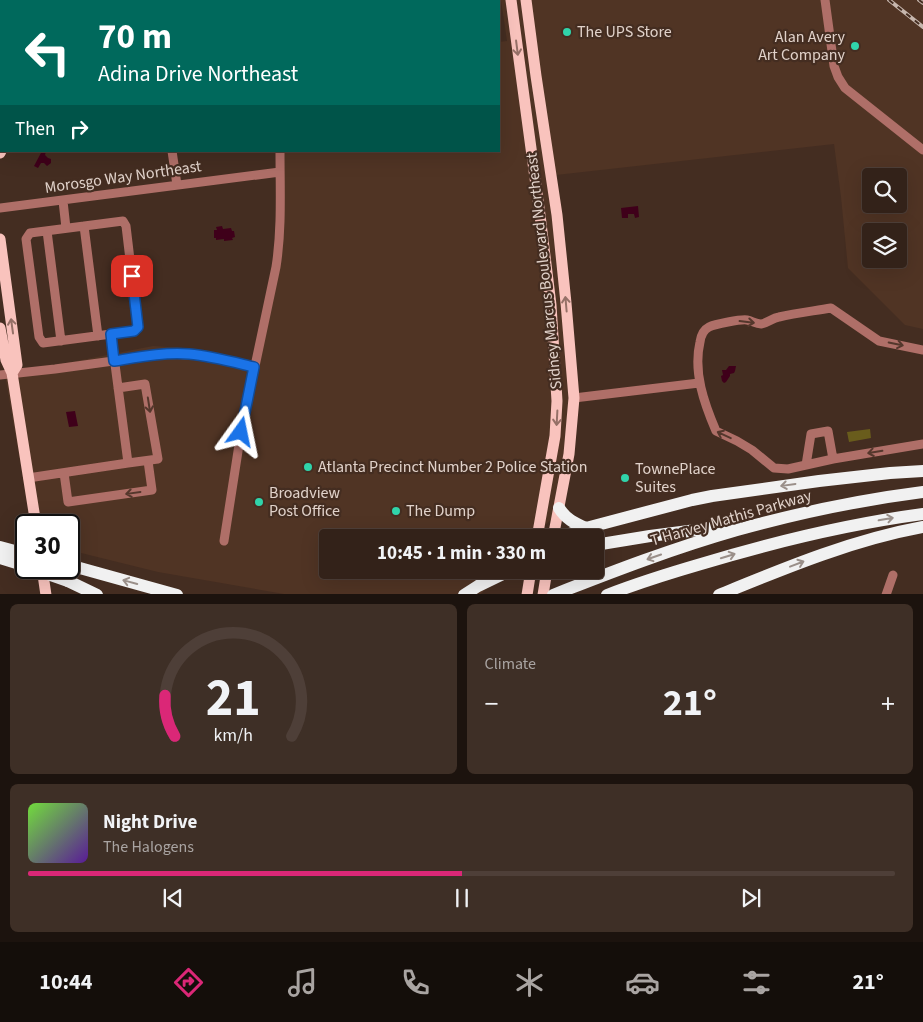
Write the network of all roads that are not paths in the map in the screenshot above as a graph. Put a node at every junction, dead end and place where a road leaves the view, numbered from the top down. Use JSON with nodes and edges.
{"nodes":[{"id":1,"x":511,"y":0,"type":"edge"},
{"id":2,"x":526,"y":0,"type":"edge"},
{"id":3,"x":825,"y":0,"type":"edge"},
{"id":4,"x":923,"y":150,"type":"edge"},
{"id":5,"x":172,"y":152,"type":"edge"},
{"id":6,"x":280,"y":152,"type":"edge"},
{"id":7,"x":280,"y":172,"type":"junction"},
{"id":8,"x":177,"y":185,"type":"junction"},
{"id":9,"x":63,"y":201,"type":"junction"},
{"id":10,"x":0,"y":208,"type":"edge"},
{"id":11,"x":84,"y":226,"type":"junction"},
{"id":12,"x":66,"y":228,"type":"junction"},
{"id":13,"x":47,"y":231,"type":"junction"},
{"id":14,"x":0,"y":239,"type":"edge"},
{"id":15,"x":0,"y":328,"type":"edge"},
{"id":16,"x":111,"y":334,"type":"junction"},
{"id":17,"x":98,"y":336,"type":"junction"},
{"id":18,"x":61,"y":341,"type":"junction"},
{"id":19,"x":923,"y":350,"type":"edge"},
{"id":20,"x":114,"y":361,"type":"junction"},
{"id":21,"x":254,"y":367,"type":"junction"},
{"id":22,"x":12,"y":373,"type":"junction"},
{"id":23,"x":0,"y":374,"type":"edge"},
{"id":24,"x":699,"y":383,"type":"junction"},
{"id":25,"x":118,"y":388,"type":"junction"},
{"id":26,"x":574,"y":398,"type":"junction"},
{"id":27,"x":923,"y":444,"type":"edge"},
{"id":28,"x":833,"y":459,"type":"junction"},
{"id":29,"x":148,"y":461,"type":"junction"},
{"id":30,"x":128,"y":463,"type":"junction"},
{"id":31,"x":806,"y":465,"type":"junction"},
{"id":32,"x":923,"y":471,"type":"edge"},
{"id":33,"x":64,"y":473,"type":"junction"},
{"id":34,"x":28,"y":478,"type":"junction"},
{"id":35,"x":923,"y":492,"type":"edge"},
{"id":36,"x":559,"y":508,"type":"junction"},
{"id":37,"x":34,"y":514,"type":"edge"},
{"id":38,"x":923,"y":514,"type":"edge"},
{"id":39,"x":785,"y":518,"type":"junction"},
{"id":40,"x":923,"y":527,"type":"edge"},
{"id":41,"x":586,"y":528,"type":"joint"},
{"id":42,"x":539,"y":529,"type":"edge"},
{"id":43,"x":555,"y":529,"type":"edge"},
{"id":44,"x":224,"y":541,"type":"dead end"},
{"id":45,"x":604,"y":544,"type":"edge"},
{"id":46,"x":0,"y":547,"type":"edge"},
{"id":47,"x":15,"y":555,"type":"edge"},
{"id":48,"x":0,"y":558,"type":"edge"},
{"id":49,"x":15,"y":558,"type":"edge"},
{"id":50,"x":80,"y":568,"type":"edge"},
{"id":51,"x":681,"y":570,"type":"junction"},
{"id":52,"x":893,"y":574,"type":"dead end"},
{"id":53,"x":43,"y":579,"type":"edge"},
{"id":54,"x":62,"y":579,"type":"edge"},
{"id":55,"x":492,"y":579,"type":"edge"},
{"id":56,"x":530,"y":579,"type":"edge"},
{"id":57,"x":546,"y":579,"type":"edge"},
{"id":58,"x":45,"y":594,"type":"edge"},
{"id":59,"x":97,"y":594,"type":"edge"},
{"id":60,"x":177,"y":594,"type":"edge"},
{"id":61,"x":464,"y":594,"type":"edge"},
{"id":62,"x":527,"y":594,"type":"edge"},
{"id":63,"x":543,"y":594,"type":"edge"},
{"id":64,"x":553,"y":594,"type":"edge"},
{"id":65,"x":607,"y":594,"type":"edge"},
{"id":66,"x":628,"y":594,"type":"edge"},
{"id":67,"x":719,"y":594,"type":"edge"},
{"id":68,"x":886,"y":594,"type":"edge"}],
"edges":[{"from":1,"to":42,"type":"main road","name":"Sidney Marcus Boulevard Northeast","one_way":true},
{"from":26,"to":2,"type":"main road","name":"Sidney Marcus Boulevard Northeast","one_way":true},
{"from":3,"to":4,"type":"street"},
{"from":5,"to":8,"type":"street"},
{"from":6,"to":7,"type":"street"},
{"from":7,"to":8,"type":"street","name":"Morosgo Way Northeast"},
{"from":7,"to":21,"type":"street"},
{"from":8,"to":9,"type":"street","name":"Morosgo Way Northeast"},
{"from":9,"to":10,"type":"street","name":"Morosgo Way Northeast"},
{"from":9,"to":12,"type":"street"},
{"from":11,"to":12,"type":"street"},
{"from":11,"to":16,"type":"street"},
{"from":11,"to":17,"type":"street"},
{"from":12,"to":13,"type":"street"},
{"from":13,"to":18,"type":"street"},
{"from":13,"to":18,"type":"street"},
{"from":22,"to":14,"type":"main road","one_way":true},
{"from":15,"to":22,"type":"main road"},
{"from":16,"to":17,"type":"street"},
{"from":16,"to":20,"type":"street"},
{"from":17,"to":18,"type":"street"},
{"from":24,"to":19,"type":"street","one_way":true},
{"from":20,"to":21,"type":"street"},
{"from":20,"to":22,"type":"street"},
{"from":20,"to":25,"type":"street"},
{"from":21,"to":44,"type":"street"},
{"from":22,"to":23,"type":"street"},
{"from":22,"to":34,"type":"main road"},
{"from":24,"to":26,"type":"street"},
{"from":31,"to":24,"type":"street","one_way":true},
{"from":25,"to":29,"type":"street","one_way":true},
{"from":25,"to":30,"type":"street"},
{"from":26,"to":36,"type":"main road","name":"Sidney Marcus Boulevard Northeast"},
{"from":27,"to":28,"type":"street","one_way":true},
{"from":28,"to":31,"type":"street"},
{"from":28,"to":31,"type":"street"},
{"from":29,"to":30,"type":"street"},
{"from":29,"to":33,"type":"street","one_way":true},
{"from":30,"to":33,"type":"street"},
{"from":32,"to":41,"type":"highway","one_way":true},
{"from":33,"to":34,"type":"street"},
{"from":34,"to":37,"type":"main road"},
{"from":35,"to":39,"type":"highway","name":"T Harvey Mathis Parkway"},
{"from":36,"to":41,"type":"highway"},
{"from":36,"to":43,"type":"main road","name":"Sidney Marcus Boulevard Northeast"},
{"from":51,"to":38,"type":"highway","one_way":true},
{"from":39,"to":45,"type":"highway"},
{"from":39,"to":64,"type":"highway","name":"T Harvey Mathis Parkway","one_way":true},
{"from":67,"to":40,"type":"highway","one_way":true},
{"from":46,"to":47,"type":"highway"},
{"from":48,"to":49,"type":"highway"},
{"from":60,"to":50,"type":"highway","one_way":true},
{"from":51,"to":65,"type":"highway"},
{"from":51,"to":66,"type":"highway"},
{"from":52,"to":68,"type":"street"},
{"from":53,"to":58,"type":"main road"},
{"from":54,"to":59,"type":"highway","bridge":true},
{"from":55,"to":61,"type":"highway"},
{"from":56,"to":62,"type":"main road"},
{"from":57,"to":63,"type":"main road"}]}
